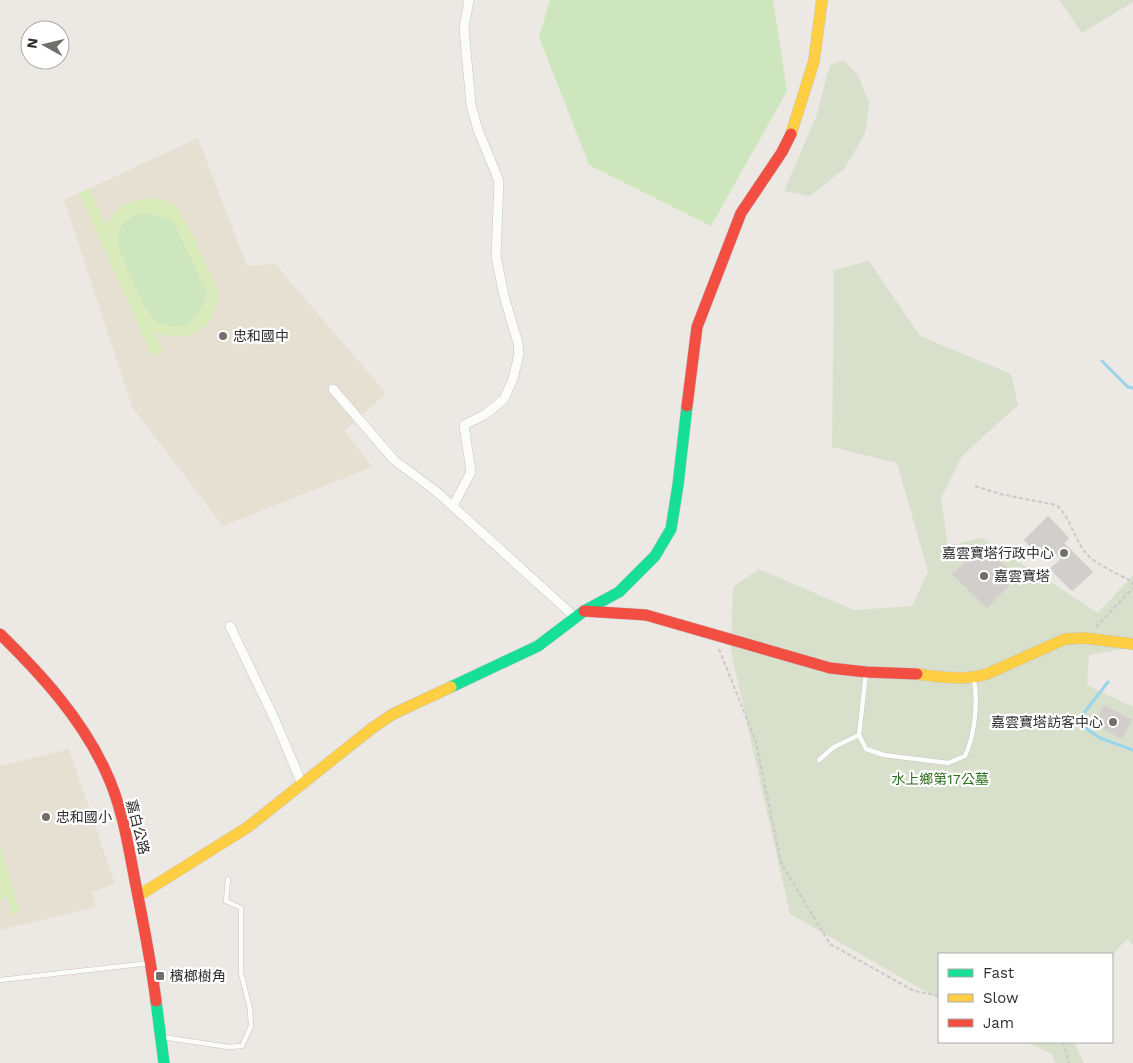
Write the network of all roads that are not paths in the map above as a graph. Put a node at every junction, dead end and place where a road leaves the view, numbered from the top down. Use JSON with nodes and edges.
{"nodes":[{"id":1,"x":469,"y":0,"type":"edge"},
{"id":2,"x":822,"y":0,"type":"edge"},
{"id":3,"x":333,"y":389,"type":"dead end"},
{"id":4,"x":453,"y":506,"type":"junction"},
{"id":5,"x":580,"y":614,"type":"junction"},
{"id":6,"x":230,"y":626,"type":"dead end"},
{"id":7,"x":0,"y":634,"type":"edge"},
{"id":8,"x":1133,"y":644,"type":"edge"},
{"id":9,"x":866,"y":672,"type":"junction"},
{"id":10,"x":974,"y":678,"type":"junction"},
{"id":11,"x":859,"y":735,"type":"junction"},
{"id":12,"x":819,"y":760,"type":"dead end"},
{"id":13,"x":302,"y":784,"type":"junction"},
{"id":14,"x":228,"y":879,"type":"dead end"},
{"id":15,"x":138,"y":896,"type":"junction"},
{"id":16,"x":151,"y":963,"type":"junction"},
{"id":17,"x":0,"y":980,"type":"edge"},
{"id":18,"x":160,"y":1037,"type":"junction"},
{"id":19,"x":163,"y":1063,"type":"edge"}],
"edges":[{"from":1,"to":4,"type":"street"},
{"from":2,"to":5,"type":"street"},
{"from":3,"to":4,"type":"street"},
{"from":4,"to":5,"type":"street"},
{"from":5,"to":9,"type":"street"},
{"from":5,"to":13,"type":"street"},
{"from":6,"to":13,"type":"street"},
{"from":7,"to":15,"type":"street","name":"嘉白公路"},
{"from":8,"to":10,"type":"street"},
{"from":9,"to":10,"type":"street"},
{"from":9,"to":11,"type":"lane"},
{"from":10,"to":11,"type":"lane"},
{"from":11,"to":12,"type":"lane"},
{"from":13,"to":15,"type":"street"},
{"from":14,"to":18,"type":"lane"},
{"from":15,"to":16,"type":"street","name":"嘉白公路"},
{"from":16,"to":17,"type":"lane"},
{"from":16,"to":18,"type":"street","name":"嘉白公路"},
{"from":18,"to":19,"type":"street","name":"嘉白公路"}]}
